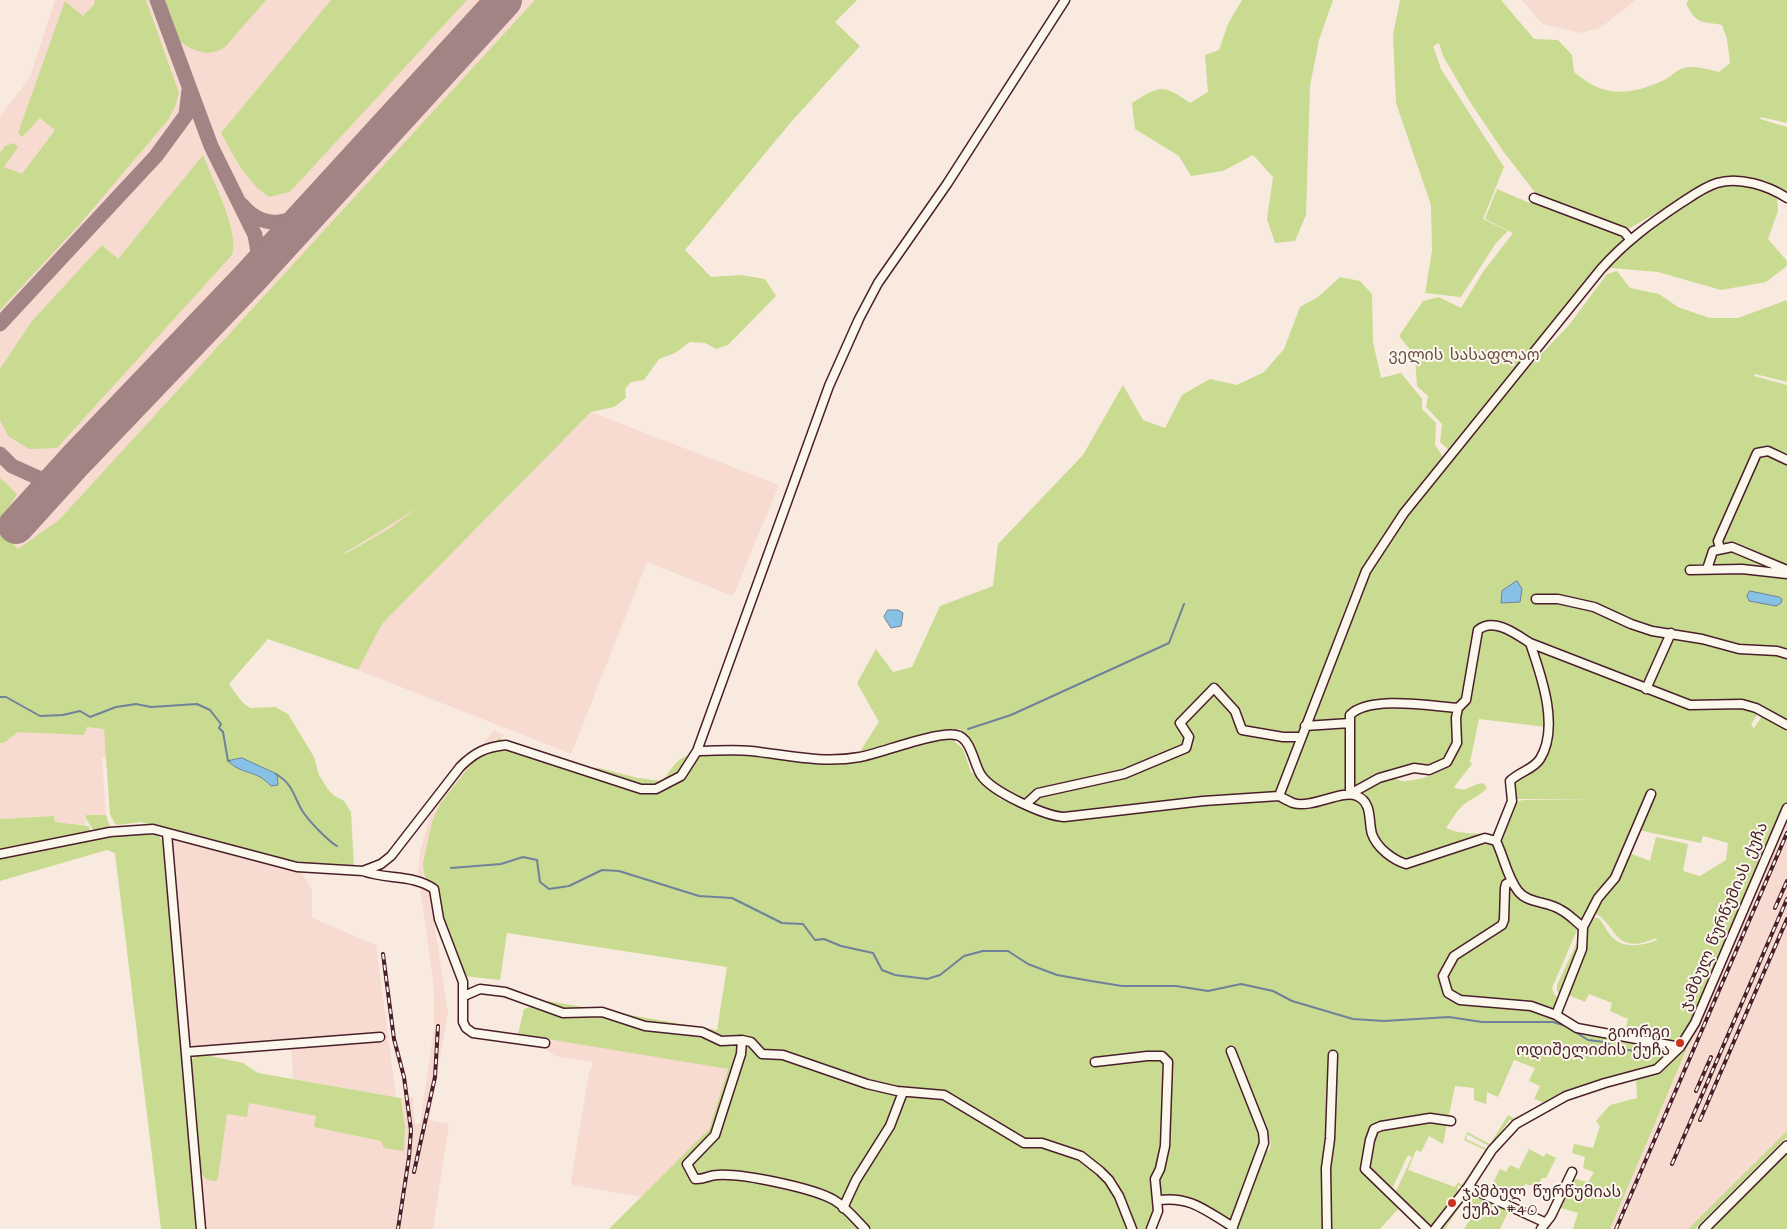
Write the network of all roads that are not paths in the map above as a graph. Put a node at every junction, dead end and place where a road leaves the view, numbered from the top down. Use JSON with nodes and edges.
{"nodes":[{"id":1,"x":1066,"y":0,"type":"edge"},
{"id":2,"x":1534,"y":198,"type":"dead end"},
{"id":3,"x":1787,"y":198,"type":"edge"},
{"id":4,"x":1630,"y":239,"type":"junction"},
{"id":5,"x":1787,"y":460,"type":"edge"},
{"id":6,"x":1720,"y":548,"type":"junction"},
{"id":7,"x":1710,"y":569,"type":"junction"},
{"id":8,"x":1690,"y":570,"type":"dead end"},
{"id":9,"x":1787,"y":570,"type":"edge"},
{"id":10,"x":1787,"y":574,"type":"edge"},
{"id":11,"x":1536,"y":599,"type":"dead end"},
{"id":12,"x":1671,"y":633,"type":"junction"},
{"id":13,"x":1530,"y":643,"type":"junction"},
{"id":14,"x":1787,"y":654,"type":"edge"},
{"id":15,"x":1646,"y":689,"type":"junction"},
{"id":16,"x":1458,"y":708,"type":"junction"},
{"id":17,"x":1350,"y":723,"type":"junction"},
{"id":18,"x":1787,"y":725,"type":"edge"},
{"id":19,"x":1305,"y":726,"type":"junction"},
{"id":20,"x":1301,"y":737,"type":"junction"},
{"id":21,"x":697,"y":751,"type":"junction"},
{"id":22,"x":1350,"y":794,"type":"junction"},
{"id":23,"x":1651,"y":794,"type":"dead end"},
{"id":24,"x":1279,"y":796,"type":"junction"},
{"id":25,"x":1026,"y":804,"type":"junction"},
{"id":26,"x":1787,"y":808,"type":"edge"},
{"id":27,"x":167,"y":833,"type":"junction"},
{"id":28,"x":1496,"y":841,"type":"junction"},
{"id":29,"x":0,"y":854,"type":"edge"},
{"id":30,"x":363,"y":871,"type":"junction"},
{"id":31,"x":1512,"y":881,"type":"junction"},
{"id":32,"x":1583,"y":927,"type":"junction"},
{"id":33,"x":464,"y":996,"type":"junction"},
{"id":34,"x":1556,"y":1015,"type":"junction"},
{"id":35,"x":380,"y":1037,"type":"dead end"},
{"id":36,"x":742,"y":1040,"type":"junction"},
{"id":37,"x":545,"y":1043,"type":"dead end"},
{"id":38,"x":1656,"y":1043,"type":"junction"},
{"id":39,"x":1680,"y":1047,"type":"junction"},
{"id":40,"x":1231,"y":1050,"type":"dead end"},
{"id":41,"x":186,"y":1052,"type":"junction"},
{"id":42,"x":1332,"y":1055,"type":"dead end"},
{"id":43,"x":1095,"y":1062,"type":"dead end"},
{"id":44,"x":1667,"y":1062,"type":"junction"},
{"id":45,"x":903,"y":1092,"type":"junction"},
{"id":46,"x":1451,"y":1121,"type":"dead end"},
{"id":47,"x":1787,"y":1146,"type":"edge"},
{"id":48,"x":1572,"y":1172,"type":"dead end"},
{"id":49,"x":1468,"y":1187,"type":"junction"},
{"id":50,"x":1158,"y":1200,"type":"junction"},
{"id":51,"x":843,"y":1208,"type":"junction"},
{"id":52,"x":1542,"y":1226,"type":"edge"},
{"id":53,"x":1232,"y":1228,"type":"edge"},
{"id":54,"x":201,"y":1229,"type":"edge"},
{"id":55,"x":865,"y":1229,"type":"edge"},
{"id":56,"x":1132,"y":1229,"type":"edge"},
{"id":57,"x":1150,"y":1229,"type":"edge"},
{"id":58,"x":1327,"y":1229,"type":"edge"},
{"id":59,"x":1427,"y":1229,"type":"edge"},
{"id":60,"x":1435,"y":1229,"type":"edge"},
{"id":61,"x":1704,"y":1229,"type":"edge"}],
"edges":[{"from":1,"to":21,"type":"street"},
{"from":2,"to":4,"type":"street"},
{"from":3,"to":4,"type":"street"},
{"from":4,"to":19,"type":"street"},
{"from":5,"to":6,"type":"street"},
{"from":6,"to":7,"type":"street"},
{"from":6,"to":9,"type":"street"},
{"from":7,"to":8,"type":"street"},
{"from":7,"to":10,"type":"street"},
{"from":11,"to":12,"type":"street"},
{"from":12,"to":14,"type":"street"},
{"from":12,"to":15,"type":"street"},
{"from":13,"to":15,"type":"street"},
{"from":13,"to":16,"type":"street"},
{"from":13,"to":28,"type":"street"},
{"from":15,"to":18,"type":"street"},
{"from":16,"to":17,"type":"street"},
{"from":16,"to":22,"type":"street"},
{"from":17,"to":19,"type":"street"},
{"from":17,"to":22,"type":"street"},
{"from":19,"to":20,"type":"street"},
{"from":20,"to":24,"type":"street"},
{"from":20,"to":25,"type":"street"},
{"from":21,"to":25,"type":"street"},
{"from":21,"to":30,"type":"street"},
{"from":22,"to":24,"type":"street"},
{"from":22,"to":28,"type":"street"},
{"from":23,"to":32,"type":"street"},
{"from":24,"to":25,"type":"street"},
{"from":26,"to":39,"type":"street","name":"ჯამბულ წურწუმიას ქუჩა"},
{"from":27,"to":29,"type":"street"},
{"from":27,"to":30,"type":"street"},
{"from":27,"to":41,"type":"street"},
{"from":28,"to":31,"type":"street"},
{"from":30,"to":33,"type":"street"},
{"from":31,"to":32,"type":"street"},
{"from":31,"to":34,"type":"street"},
{"from":32,"to":34,"type":"street"},
{"from":33,"to":36,"type":"street"},
{"from":33,"to":37,"type":"street"},
{"from":34,"to":38,"type":"street"},
{"from":35,"to":41,"type":"street"},
{"from":36,"to":45,"type":"street"},
{"from":36,"to":51,"type":"street"},
{"from":38,"to":39,"type":"street"},
{"from":38,"to":44,"type":"street"},
{"from":39,"to":44,"type":"street","name":"ჯამბულ წურწუმიას ქუჩა"},
{"from":40,"to":53,"type":"street"},
{"from":41,"to":54,"type":"street"},
{"from":42,"to":58,"type":"street"},
{"from":43,"to":50,"type":"street"},
{"from":44,"to":49,"type":"street","name":"ჯამბულ წურწუმიას ქუჩა"},
{"from":45,"to":51,"type":"street"},
{"from":45,"to":56,"type":"street"},
{"from":46,"to":59,"type":"street"},
{"from":47,"to":61,"type":"main road"},
{"from":48,"to":52,"type":"street"},
{"from":49,"to":52,"type":"street"},
{"from":49,"to":60,"type":"street","name":"ჯამბულ წურწუმიას ქუჩა"},
{"from":50,"to":53,"type":"street"},
{"from":50,"to":57,"type":"street"},
{"from":51,"to":55,"type":"street"}]}
